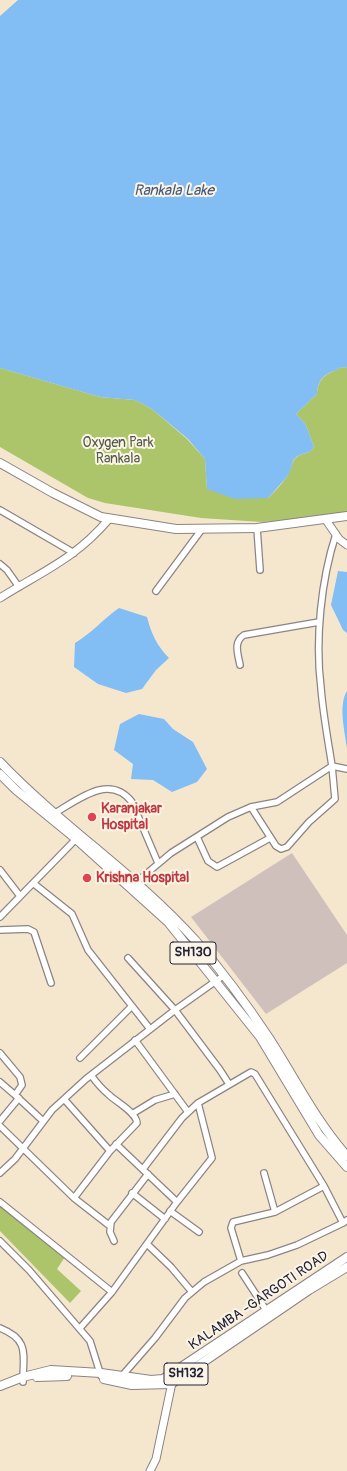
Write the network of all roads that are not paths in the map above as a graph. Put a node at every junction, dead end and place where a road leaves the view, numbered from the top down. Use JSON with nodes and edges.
{"nodes":[{"id":1,"x":0,"y":463,"type":"edge"},
{"id":2,"x":0,"y":510,"type":"edge"},
{"id":3,"x":347,"y":516,"type":"edge"},
{"id":4,"x":109,"y":518,"type":"junction"},
{"id":5,"x":326,"y":520,"type":"junction"},
{"id":6,"x":257,"y":528,"type":"junction"},
{"id":7,"x":202,"y":529,"type":"junction"},
{"id":8,"x":336,"y":534,"type":"junction"},
{"id":9,"x":347,"y":545,"type":"edge"},
{"id":10,"x":74,"y":553,"type":"junction"},
{"id":11,"x":0,"y":564,"type":"edge"},
{"id":12,"x":260,"y":570,"type":"dead end"},
{"id":13,"x":20,"y":587,"type":"junction"},
{"id":14,"x":156,"y":591,"type":"dead end"},
{"id":15,"x":0,"y":598,"type":"edge"},
{"id":16,"x":320,"y":622,"type":"junction"},
{"id":17,"x":240,"y":665,"type":"dead end"},
{"id":18,"x":0,"y":762,"type":"edge"},
{"id":19,"x":332,"y":766,"type":"junction"},
{"id":20,"x":347,"y":769,"type":"edge"},
{"id":21,"x":0,"y":774,"type":"edge"},
{"id":22,"x":251,"y":806,"type":"junction"},
{"id":23,"x":55,"y":813,"type":"junction"},
{"id":24,"x":78,"y":837,"type":"junction"},
{"id":25,"x":197,"y":837,"type":"junction"},
{"id":26,"x":270,"y":838,"type":"junction"},
{"id":27,"x":158,"y":863,"type":"junction"},
{"id":28,"x":0,"y":870,"type":"edge"},
{"id":29,"x":33,"y":883,"type":"junction"},
{"id":30,"x":133,"y":885,"type":"junction"},
{"id":31,"x":20,"y":896,"type":"junction"},
{"id":32,"x":0,"y":917,"type":"edge"},
{"id":33,"x":0,"y":930,"type":"edge"},
{"id":34,"x":128,"y":958,"type":"dead end"},
{"id":35,"x":220,"y":978,"type":"junction"},
{"id":36,"x":52,"y":983,"type":"dead end"},
{"id":37,"x":132,"y":1006,"type":"junction"},
{"id":38,"x":175,"y":1010,"type":"junction"},
{"id":39,"x":150,"y":1029,"type":"junction"},
{"id":40,"x":135,"y":1040,"type":"junction"},
{"id":41,"x":0,"y":1054,"type":"edge"},
{"id":42,"x":80,"y":1058,"type":"dead end"},
{"id":43,"x":91,"y":1075,"type":"junction"},
{"id":44,"x":0,"y":1082,"type":"edge"},
{"id":45,"x":229,"y":1084,"type":"junction"},
{"id":46,"x":175,"y":1094,"type":"junction"},
{"id":47,"x":17,"y":1097,"type":"junction"},
{"id":48,"x":64,"y":1099,"type":"junction"},
{"id":49,"x":198,"y":1103,"type":"junction"},
{"id":50,"x":188,"y":1112,"type":"junction"},
{"id":51,"x":132,"y":1114,"type":"junction"},
{"id":52,"x":0,"y":1121,"type":"edge"},
{"id":53,"x":43,"y":1121,"type":"junction"},
{"id":54,"x":0,"y":1126,"type":"edge"},
{"id":55,"x":116,"y":1144,"type":"junction"},
{"id":56,"x":22,"y":1149,"type":"junction"},
{"id":57,"x":110,"y":1150,"type":"junction"},
{"id":58,"x":347,"y":1156,"type":"edge"},
{"id":59,"x":347,"y":1167,"type":"edge"},
{"id":60,"x":143,"y":1169,"type":"junction"},
{"id":61,"x":264,"y":1172,"type":"dead end"},
{"id":62,"x":0,"y":1173,"type":"edge"},
{"id":63,"x":148,"y":1174,"type":"junction"},
{"id":64,"x":324,"y":1186,"type":"junction"},
{"id":65,"x":132,"y":1193,"type":"junction"},
{"id":66,"x":74,"y":1198,"type":"junction"},
{"id":67,"x":0,"y":1202,"type":"edge"},
{"id":68,"x":177,"y":1202,"type":"junction"},
{"id":69,"x":170,"y":1211,"type":"junction"},
{"id":70,"x":275,"y":1212,"type":"junction"},
{"id":71,"x":165,"y":1219,"type":"junction"},
{"id":72,"x":345,"y":1222,"type":"edge"},
{"id":73,"x":110,"y":1226,"type":"junction"},
{"id":74,"x":199,"y":1232,"type":"dead end"},
{"id":75,"x":0,"y":1241,"type":"edge"},
{"id":76,"x":114,"y":1241,"type":"dead end"},
{"id":77,"x":147,"y":1244,"type":"junction"},
{"id":78,"x":347,"y":1257,"type":"edge"},
{"id":79,"x":241,"y":1261,"type":"junction"},
{"id":80,"x":347,"y":1267,"type":"edge"},
{"id":81,"x":242,"y":1273,"type":"dead end"},
{"id":82,"x":112,"y":1292,"type":"junction"},
{"id":83,"x":192,"y":1292,"type":"junction"},
{"id":84,"x":268,"y":1313,"type":"junction"},
{"id":85,"x":0,"y":1328,"type":"edge"},
{"id":86,"x":80,"y":1328,"type":"junction"},
{"id":87,"x":174,"y":1373,"type":"junction"},
{"id":88,"x":101,"y":1376,"type":"junction"},
{"id":89,"x":120,"y":1377,"type":"junction"},
{"id":90,"x":23,"y":1379,"type":"junction"},
{"id":91,"x":171,"y":1384,"type":"junction"},
{"id":92,"x":0,"y":1386,"type":"edge"},
{"id":93,"x":0,"y":1390,"type":"edge"},
{"id":94,"x":150,"y":1471,"type":"edge"}],
"edges":[{"from":1,"to":4,"type":"main road"},
{"from":2,"to":10,"type":"street"},
{"from":3,"to":5,"type":"main road"},
{"from":4,"to":7,"type":"main road"},
{"from":4,"to":10,"type":"street"},
{"from":5,"to":6,"type":"main road"},
{"from":5,"to":8,"type":"street"},
{"from":6,"to":7,"type":"main road"},
{"from":6,"to":12,"type":"street"},
{"from":7,"to":14,"type":"street"},
{"from":8,"to":9,"type":"street"},
{"from":8,"to":16,"type":"street"},
{"from":10,"to":13,"type":"street"},
{"from":11,"to":13,"type":"street"},
{"from":13,"to":15,"type":"street"},
{"from":16,"to":17,"type":"street"},
{"from":16,"to":19,"type":"street"},
{"from":18,"to":23,"type":"main road"},
{"from":19,"to":20,"type":"street"},
{"from":19,"to":22,"type":"street"},
{"from":19,"to":26,"type":"street"},
{"from":21,"to":24,"type":"main road","number":"SH130"},
{"from":22,"to":25,"type":"street"},
{"from":22,"to":26,"type":"street"},
{"from":23,"to":24,"type":"main road"},
{"from":23,"to":27,"type":"street"},
{"from":24,"to":29,"type":"street"},
{"from":24,"to":30,"type":"main road","number":"SH130"},
{"from":24,"to":30,"type":"main road","number":"SH130"},
{"from":25,"to":26,"type":"street"},
{"from":25,"to":27,"type":"street"},
{"from":27,"to":30,"type":"street"},
{"from":28,"to":31,"type":"street"},
{"from":29,"to":31,"type":"street"},
{"from":29,"to":37,"type":"street"},
{"from":30,"to":35,"type":"main road","number":"SH130"},
{"from":31,"to":32,"type":"street"},
{"from":33,"to":36,"type":"street"},
{"from":34,"to":38,"type":"street"},
{"from":35,"to":38,"type":"street"},
{"from":35,"to":58,"type":"main road","number":"SH130"},
{"from":35,"to":59,"type":"main road","number":"SH130"},
{"from":37,"to":39,"type":"street"},
{"from":37,"to":42,"type":"street"},
{"from":38,"to":39,"type":"street"},
{"from":38,"to":45,"type":"street"},
{"from":39,"to":40,"type":"street"},
{"from":40,"to":43,"type":"street"},
{"from":40,"to":46,"type":"street"},
{"from":41,"to":47,"type":"street"},
{"from":43,"to":48,"type":"street"},
{"from":43,"to":51,"type":"street"},
{"from":44,"to":47,"type":"street"},
{"from":45,"to":49,"type":"street"},
{"from":45,"to":64,"type":"street"},
{"from":46,"to":50,"type":"street"},
{"from":46,"to":51,"type":"street"},
{"from":47,"to":52,"type":"street"},
{"from":47,"to":53,"type":"street"},
{"from":48,"to":53,"type":"street"},
{"from":48,"to":57,"type":"street"},
{"from":49,"to":50,"type":"street"},
{"from":49,"to":68,"type":"street"},
{"from":50,"to":60,"type":"street"},
{"from":51,"to":55,"type":"street"},
{"from":53,"to":56,"type":"street"},
{"from":54,"to":56,"type":"street"},
{"from":55,"to":57,"type":"street"},
{"from":55,"to":60,"type":"street"},
{"from":56,"to":62,"type":"street"},
{"from":56,"to":66,"type":"street"},
{"from":57,"to":66,"type":"street"},
{"from":60,"to":63,"type":"street"},
{"from":61,"to":70,"type":"street"},
{"from":63,"to":65,"type":"street"},
{"from":63,"to":68,"type":"street"},
{"from":64,"to":70,"type":"street"},
{"from":64,"to":72,"type":"street"},
{"from":65,"to":71,"type":"street"},
{"from":65,"to":73,"type":"street"},
{"from":66,"to":73,"type":"street"},
{"from":67,"to":82,"type":"street"},
{"from":68,"to":69,"type":"street"},
{"from":69,"to":71,"type":"street"},
{"from":69,"to":74,"type":"street"},
{"from":70,"to":79,"type":"street"},
{"from":71,"to":77,"type":"street"},
{"from":72,"to":79,"type":"street"},
{"from":73,"to":76,"type":"street"},
{"from":75,"to":86,"type":"street"},
{"from":77,"to":82,"type":"street"},
{"from":77,"to":83,"type":"street"},
{"from":78,"to":84,"type":"main road","name":"KALAMBA -GARGOTI ROAD"},
{"from":79,"to":83,"type":"street"},
{"from":80,"to":84,"type":"main road","number":"SH132"},
{"from":81,"to":84,"type":"street"},
{"from":82,"to":86,"type":"street"},
{"from":83,"to":89,"type":"street"},
{"from":84,"to":87,"type":"main road","name":"KALAMBA -GARGOTI ROAD"},
{"from":84,"to":91,"type":"main road","number":"SH132"},
{"from":85,"to":90,"type":"street"},
{"from":86,"to":88,"type":"street"},
{"from":87,"to":89,"type":"main road","name":"KALAMBA -GARGOTI ROAD"},
{"from":87,"to":91,"type":"street"},
{"from":88,"to":89,"type":"main road","name":"KALAMBA -GARGOTI ROAD"},
{"from":88,"to":90,"type":"main road","number":"SH132"},
{"from":88,"to":91,"type":"main road","number":"SH132"},
{"from":90,"to":92,"type":"main road"},
{"from":90,"to":93,"type":"main road","number":"SH132"},
{"from":91,"to":94,"type":"street"}]}
